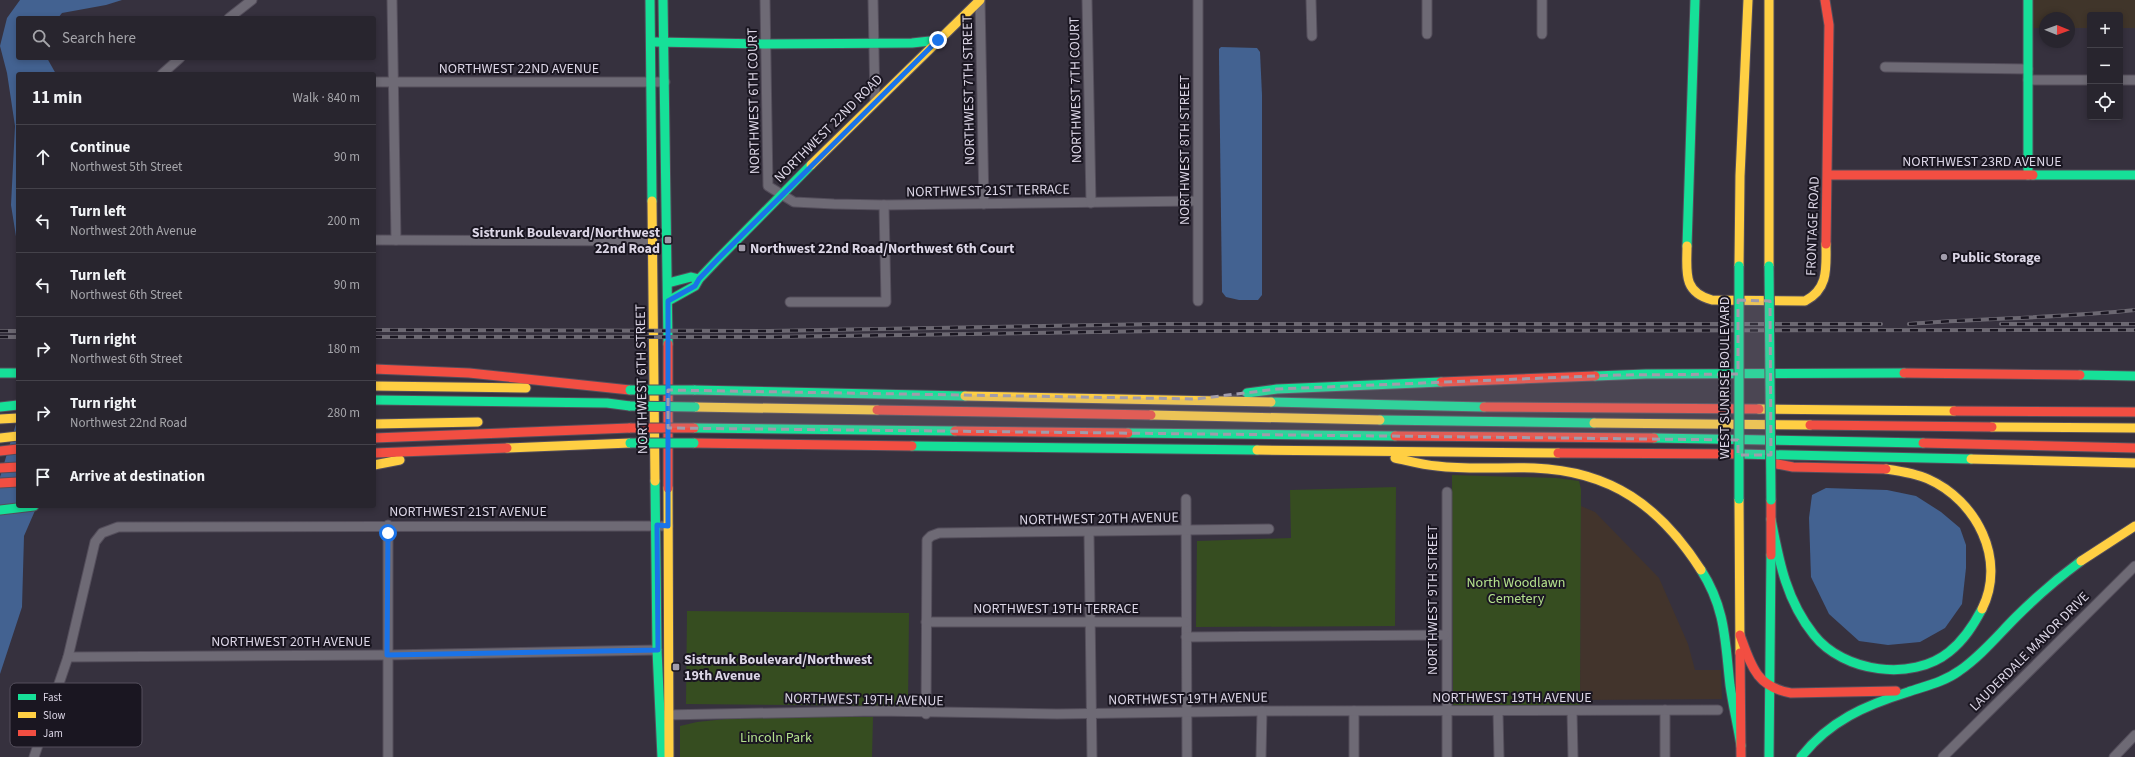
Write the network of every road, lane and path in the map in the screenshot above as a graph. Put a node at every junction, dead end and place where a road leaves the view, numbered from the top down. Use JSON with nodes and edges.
{"nodes":[{"id":1,"x":252,"y":0,"type":"edge"},
{"id":2,"x":392,"y":0,"type":"edge"},
{"id":3,"x":650,"y":0,"type":"edge"},
{"id":4,"x":663,"y":0,"type":"edge"},
{"id":5,"x":765,"y":0,"type":"edge"},
{"id":6,"x":872,"y":0,"type":"edge"},
{"id":7,"x":980,"y":0,"type":"edge"},
{"id":8,"x":1087,"y":0,"type":"edge"},
{"id":9,"x":1198,"y":0,"type":"edge"},
{"id":10,"x":1311,"y":0,"type":"edge"},
{"id":11,"x":1427,"y":0,"type":"edge"},
{"id":12,"x":1542,"y":0,"type":"edge"},
{"id":13,"x":1695,"y":0,"type":"edge"},
{"id":14,"x":1748,"y":0,"type":"edge"},
{"id":15,"x":1769,"y":0,"type":"edge"},
{"id":16,"x":1825,"y":0,"type":"edge"},
{"id":17,"x":2028,"y":0,"type":"edge"},
{"id":18,"x":232,"y":16,"type":"edge"},
{"id":19,"x":1427,"y":34,"type":"dead end"},
{"id":20,"x":1542,"y":34,"type":"dead end"},
{"id":21,"x":1312,"y":36,"type":"dead end"},
{"id":22,"x":938,"y":40,"type":"junction"},
{"id":23,"x":650,"y":42,"type":"junction"},
{"id":24,"x":663,"y":42,"type":"junction"},
{"id":25,"x":873,"y":43,"type":"junction"},
{"id":26,"x":912,"y":43,"type":"junction"},
{"id":27,"x":766,"y":44,"type":"junction"},
{"id":28,"x":926,"y":52,"type":"junction"},
{"id":29,"x":178,"y":60,"type":"edge"},
{"id":30,"x":1885,"y":67,"type":"dead end"},
{"id":31,"x":2028,"y":69,"type":"junction"},
{"id":32,"x":164,"y":72,"type":"edge"},
{"id":33,"x":2028,"y":80,"type":"junction"},
{"id":34,"x":2087,"y":80,"type":"edge"},
{"id":35,"x":2123,"y":80,"type":"edge"},
{"id":36,"x":2135,"y":80,"type":"edge"},
{"id":37,"x":376,"y":82,"type":"edge"},
{"id":38,"x":394,"y":82,"type":"junction"},
{"id":39,"x":651,"y":82,"type":"junction"},
{"id":40,"x":665,"y":82,"type":"junction"},
{"id":41,"x":875,"y":102,"type":"junction"},
{"id":42,"x":2135,"y":174,"type":"edge"},
{"id":43,"x":1828,"y":175,"type":"junction"},
{"id":44,"x":2028,"y":175,"type":"junction"},
{"id":45,"x":781,"y":195,"type":"junction"},
{"id":46,"x":1197,"y":201,"type":"junction"},
{"id":47,"x":1091,"y":203,"type":"junction"},
{"id":48,"x":984,"y":204,"type":"junction"},
{"id":49,"x":884,"y":205,"type":"junction"},
{"id":50,"x":376,"y":240,"type":"edge"},
{"id":51,"x":396,"y":240,"type":"junction"},
{"id":52,"x":653,"y":241,"type":"junction"},
{"id":53,"x":699,"y":279,"type":"junction"},
{"id":54,"x":668,"y":283,"type":"junction"},
{"id":55,"x":668,"y":301,"type":"junction"},
{"id":56,"x":1198,"y":301,"type":"dead end"},
{"id":57,"x":790,"y":302,"type":"dead end"},
{"id":58,"x":376,"y":369,"type":"edge"},
{"id":59,"x":0,"y":373,"type":"edge"},
{"id":60,"x":16,"y":373,"type":"edge"},
{"id":61,"x":1738,"y":374,"type":"junction"},
{"id":62,"x":1771,"y":374,"type":"junction"},
{"id":63,"x":2135,"y":376,"type":"edge"},
{"id":64,"x":376,"y":386,"type":"edge"},
{"id":65,"x":630,"y":390,"type":"junction"},
{"id":66,"x":376,"y":400,"type":"edge"},
{"id":67,"x":1196,"y":400,"type":"junction"},
{"id":68,"x":16,"y":405,"type":"edge"},
{"id":69,"x":630,"y":406,"type":"junction"},
{"id":70,"x":0,"y":407,"type":"edge"},
{"id":71,"x":382,"y":410,"type":"dead end"},
{"id":72,"x":2135,"y":412,"type":"edge"},
{"id":73,"x":16,"y":418,"type":"edge"},
{"id":74,"x":0,"y":419,"type":"edge"},
{"id":75,"x":487,"y":422,"type":"dead end"},
{"id":76,"x":524,"y":422,"type":"dead end"},
{"id":77,"x":376,"y":424,"type":"edge"},
{"id":78,"x":599,"y":428,"type":"junction"},
{"id":79,"x":2135,"y":428,"type":"edge"},
{"id":80,"x":16,"y":436,"type":"edge"},
{"id":81,"x":0,"y":438,"type":"edge"},
{"id":82,"x":376,"y":438,"type":"edge"},
{"id":83,"x":2135,"y":448,"type":"edge"},
{"id":84,"x":16,"y":449,"type":"edge"},
{"id":85,"x":466,"y":449,"type":"junction"},
{"id":86,"x":1360,"y":450,"type":"junction"},
{"id":87,"x":0,"y":451,"type":"edge"},
{"id":88,"x":376,"y":453,"type":"edge"},
{"id":89,"x":1718,"y":454,"type":"junction"},
{"id":90,"x":2135,"y":463,"type":"edge"},
{"id":91,"x":376,"y":465,"type":"edge"},
{"id":92,"x":16,"y":467,"type":"edge"},
{"id":93,"x":0,"y":468,"type":"edge"},
{"id":94,"x":16,"y":482,"type":"edge"},
{"id":95,"x":0,"y":483,"type":"edge"},
{"id":96,"x":1447,"y":492,"type":"dead end"},
{"id":97,"x":1186,"y":499,"type":"dead end"},
{"id":98,"x":17,"y":508,"type":"edge"},
{"id":99,"x":0,"y":510,"type":"edge"},
{"id":100,"x":1771,"y":519,"type":"junction"},
{"id":101,"x":388,"y":525,"type":"junction"},
{"id":102,"x":657,"y":525,"type":"junction"},
{"id":103,"x":668,"y":526,"type":"junction"},
{"id":104,"x":2135,"y":526,"type":"edge"},
{"id":105,"x":1269,"y":529,"type":"dead end"},
{"id":106,"x":1186,"y":531,"type":"junction"},
{"id":107,"x":1089,"y":533,"type":"junction"},
{"id":108,"x":2135,"y":566,"type":"edge"},
{"id":109,"x":1090,"y":621,"type":"junction"},
{"id":110,"x":926,"y":622,"type":"junction"},
{"id":111,"x":1186,"y":622,"type":"junction"},
{"id":112,"x":1446,"y":635,"type":"junction"},
{"id":113,"x":1740,"y":635,"type":"junction"},
{"id":114,"x":1186,"y":637,"type":"junction"},
{"id":115,"x":658,"y":650,"type":"junction"},
{"id":116,"x":387,"y":655,"type":"junction"},
{"id":117,"x":68,"y":656,"type":"junction"},
{"id":118,"x":59,"y":683,"type":"edge"},
{"id":119,"x":1769,"y":688,"type":"junction"},
{"id":120,"x":1915,"y":689,"type":"junction"},
{"id":121,"x":1354,"y":710,"type":"junction"},
{"id":122,"x":1665,"y":710,"type":"junction"},
{"id":123,"x":1718,"y":710,"type":"dead end"},
{"id":124,"x":1262,"y":711,"type":"junction"},
{"id":125,"x":1447,"y":711,"type":"junction"},
{"id":126,"x":1498,"y":711,"type":"junction"},
{"id":127,"x":1572,"y":711,"type":"junction"},
{"id":128,"x":1186,"y":712,"type":"junction"},
{"id":129,"x":1091,"y":713,"type":"junction"},
{"id":130,"x":926,"y":714,"type":"junction"},
{"id":131,"x":659,"y":715,"type":"junction"},
{"id":132,"x":669,"y":715,"type":"junction"},
{"id":133,"x":2135,"y":735,"type":"edge"},
{"id":134,"x":1741,"y":746,"type":"junction"},
{"id":135,"x":37,"y":747,"type":"edge"},
{"id":136,"x":2120,"y":755,"type":"edge"},
{"id":137,"x":34,"y":757,"type":"edge"},
{"id":138,"x":388,"y":757,"type":"edge"},
{"id":139,"x":662,"y":757,"type":"edge"},
{"id":140,"x":669,"y":757,"type":"edge"},
{"id":141,"x":1092,"y":757,"type":"edge"},
{"id":142,"x":1187,"y":757,"type":"edge"},
{"id":143,"x":1262,"y":757,"type":"edge"},
{"id":144,"x":1354,"y":757,"type":"edge"},
{"id":145,"x":1447,"y":757,"type":"edge"},
{"id":146,"x":1499,"y":757,"type":"edge"},
{"id":147,"x":1573,"y":757,"type":"edge"},
{"id":148,"x":1665,"y":757,"type":"edge"},
{"id":149,"x":1742,"y":757,"type":"edge"},
{"id":150,"x":1769,"y":757,"type":"edge"},
{"id":151,"x":1801,"y":757,"type":"edge"},
{"id":152,"x":1944,"y":757,"type":"edge"}],
"edges":[{"from":1,"to":18,"type":"street"},
{"from":2,"to":38,"type":"street"},
{"from":3,"to":23,"type":"main road","name":"NORTHWEST 6TH STREET"},
{"from":4,"to":24,"type":"main road","name":"NORTHWEST 6TH STREET"},
{"from":5,"to":27,"type":"street","name":"NORTHWEST 6TH COURT"},
{"from":6,"to":25,"type":"street"},
{"from":7,"to":22,"type":"main road","name":"NORTHWEST 22ND ROAD"},
{"from":7,"to":48,"type":"street","name":"NORTHWEST 7TH STREET"},
{"from":8,"to":47,"type":"street","name":"NORTHWEST 7TH COURT"},
{"from":9,"to":46,"type":"street","name":"NORTHWEST 8TH STREET"},
{"from":10,"to":21,"type":"street"},
{"from":11,"to":19,"type":"street"},
{"from":12,"to":20,"type":"street"},
{"from":13,"to":43,"type":"main road","name":"FRONTAGE ROAD"},
{"from":14,"to":61,"type":"main road","name":"WEST SUNRISE BOULEVARD","bridge":true},
{"from":15,"to":62,"type":"main road","bridge":true},
{"from":16,"to":43,"type":"main road","name":"FRONTAGE ROAD"},
{"from":17,"to":31,"type":"main road"},
{"from":22,"to":26,"type":"main road"},
{"from":22,"to":28,"type":"main road","name":"NORTHWEST 22ND ROAD"},
{"from":23,"to":24,"type":"main road"},
{"from":23,"to":39,"type":"main road","name":"NORTHWEST 6TH STREET"},
{"from":24,"to":27,"type":"main road"},
{"from":24,"to":40,"type":"main road","name":"NORTHWEST 6TH STREET"},
{"from":25,"to":26,"type":"main road"},
{"from":25,"to":27,"type":"main road"},
{"from":25,"to":41,"type":"street"},
{"from":26,"to":28,"type":"main road"},
{"from":27,"to":45,"type":"street","name":"NORTHWEST 6TH COURT"},
{"from":28,"to":41,"type":"main road","name":"NORTHWEST 22ND ROAD"},
{"from":29,"to":32,"type":"street"},
{"from":30,"to":31,"type":"street"},
{"from":31,"to":33,"type":"main road"},
{"from":33,"to":34,"type":"street"},
{"from":33,"to":44,"type":"main road"},
{"from":35,"to":36,"type":"street"},
{"from":37,"to":38,"type":"street","name":"NORTHWEST 22ND AVENUE"},
{"from":38,"to":39,"type":"street","name":"NORTHWEST 22ND AVENUE"},
{"from":38,"to":51,"type":"street"},
{"from":39,"to":40,"type":"street","name":"NORTHWEST 22ND AVENUE"},
{"from":39,"to":52,"type":"main road","name":"NORTHWEST 6TH STREET"},
{"from":40,"to":54,"type":"main road","name":"NORTHWEST 6TH STREET"},
{"from":41,"to":45,"type":"main road","name":"NORTHWEST 22ND ROAD"},
{"from":42,"to":44,"type":"main road","name":"NORTHWEST 23RD AVENUE"},
{"from":43,"to":44,"type":"main road","name":"NORTHWEST 23RD AVENUE"},
{"from":45,"to":49,"type":"street","name":"NORTHWEST 21ST TERRACE"},
{"from":45,"to":53,"type":"main road","name":"NORTHWEST 22ND ROAD"},
{"from":46,"to":47,"type":"street","name":"NORTHWEST 21ST TERRACE"},
{"from":46,"to":56,"type":"street","name":"NORTHWEST 8TH STREET"},
{"from":47,"to":48,"type":"street","name":"NORTHWEST 21ST TERRACE"},
{"from":48,"to":49,"type":"street","name":"NORTHWEST 21ST TERRACE"},
{"from":49,"to":57,"type":"street"},
{"from":50,"to":51,"type":"street"},
{"from":51,"to":52,"type":"street"},
{"from":52,"to":102,"type":"main road","name":"NORTHWEST 6TH STREET"},
{"from":53,"to":54,"type":"main road"},
{"from":53,"to":55,"type":"main road","name":"NORTHWEST 22ND ROAD"},
{"from":54,"to":55,"type":"main road","name":"NORTHWEST 6TH STREET"},
{"from":55,"to":103,"type":"main road","name":"NORTHWEST 6TH STREET"},
{"from":58,"to":65,"type":"main road"},
{"from":59,"to":60,"type":"main road"},
{"from":61,"to":62,"type":"main road"},
{"from":61,"to":67,"type":"main road"},
{"from":61,"to":113,"type":"main road","name":"WEST SUNRISE BOULEVARD","bridge":true},
{"from":62,"to":63,"type":"main road"},
{"from":62,"to":100,"type":"main road","bridge":true},
{"from":64,"to":65,"type":"main road"},
{"from":65,"to":67,"type":"main road","bridge":true},
{"from":66,"to":69,"type":"main road"},
{"from":67,"to":72,"type":"main road"},
{"from":68,"to":70,"type":"main road"},
{"from":69,"to":71,"type":"main road"},
{"from":69,"to":79,"type":"main road","bridge":true},
{"from":73,"to":74,"type":"main road"},
{"from":75,"to":77,"type":"main road"},
{"from":76,"to":78,"type":"main road"},
{"from":78,"to":82,"type":"main road"},
{"from":78,"to":83,"type":"main road","bridge":true},
{"from":80,"to":81,"type":"main road"},
{"from":84,"to":87,"type":"main road"},
{"from":85,"to":86,"type":"main road","bridge":true},
{"from":85,"to":88,"type":"main road"},
{"from":85,"to":91,"type":"main road"},
{"from":86,"to":89,"type":"main road"},
{"from":86,"to":134,"type":"main road"},
{"from":89,"to":90,"type":"main road"},
{"from":89,"to":100,"type":"main road"},
{"from":92,"to":93,"type":"main road"},
{"from":94,"to":95,"type":"main road"},
{"from":96,"to":112,"type":"street","name":"NORTHWEST 9TH STREET"},
{"from":97,"to":106,"type":"street"},
{"from":98,"to":99,"type":"main road"},
{"from":100,"to":119,"type":"main road"},
{"from":101,"to":102,"type":"street","name":"NORTHWEST 21ST AVENUE"},
{"from":101,"to":116,"type":"street"},
{"from":101,"to":117,"type":"street","name":"NORTHWEST 21ST AVENUE"},
{"from":102,"to":103,"type":"street","name":"NORTHWEST 21ST AVENUE"},
{"from":102,"to":115,"type":"main road","name":"NORTHWEST 6TH STREET"},
{"from":103,"to":132,"type":"main road","name":"NORTHWEST 6TH STREET"},
{"from":104,"to":120,"type":"main road"},
{"from":105,"to":106,"type":"street","name":"NORTHWEST 20TH AVENUE"},
{"from":106,"to":107,"type":"street","name":"NORTHWEST 20TH AVENUE"},
{"from":106,"to":111,"type":"street"},
{"from":107,"to":109,"type":"street"},
{"from":107,"to":110,"type":"street","name":"NORTHWEST 20TH AVENUE"},
{"from":108,"to":152,"type":"street","name":"LAUDERDALE MANOR DRIVE"},
{"from":109,"to":110,"type":"street","name":"NORTHWEST 19TH TERRACE"},
{"from":109,"to":111,"type":"street","name":"NORTHWEST 19TH TERRACE"},
{"from":109,"to":129,"type":"street"},
{"from":110,"to":130,"type":"street"},
{"from":111,"to":114,"type":"street"},
{"from":112,"to":114,"type":"street"},
{"from":112,"to":125,"type":"street","name":"NORTHWEST 9TH STREET"},
{"from":113,"to":119,"type":"main road"},
{"from":113,"to":134,"type":"main road","name":"WEST SUNRISE BOULEVARD"},
{"from":114,"to":128,"type":"street"},
{"from":115,"to":116,"type":"street","name":"NORTHWEST 20TH AVENUE"},
{"from":115,"to":131,"type":"main road","name":"NORTHWEST 6TH STREET"},
{"from":116,"to":117,"type":"street","name":"NORTHWEST 20TH AVENUE"},
{"from":116,"to":138,"type":"street"},
{"from":117,"to":118,"type":"street"},
{"from":119,"to":120,"type":"main road"},
{"from":119,"to":150,"type":"main road"},
{"from":120,"to":151,"type":"main road"},
{"from":121,"to":124,"type":"street","name":"NORTHWEST 19TH AVENUE"},
{"from":121,"to":125,"type":"street","name":"NORTHWEST 19TH AVENUE"},
{"from":121,"to":144,"type":"street"},
{"from":122,"to":123,"type":"street","name":"NORTHWEST 19TH AVENUE"},
{"from":122,"to":127,"type":"street","name":"NORTHWEST 19TH AVENUE"},
{"from":122,"to":148,"type":"street"},
{"from":124,"to":128,"type":"street","name":"NORTHWEST 19TH AVENUE"},
{"from":124,"to":143,"type":"street"},
{"from":125,"to":126,"type":"street","name":"NORTHWEST 19TH AVENUE"},
{"from":125,"to":145,"type":"street","name":"NORTHWEST 9TH STREET"},
{"from":126,"to":127,"type":"street","name":"NORTHWEST 19TH AVENUE"},
{"from":126,"to":146,"type":"street"},
{"from":127,"to":147,"type":"street"},
{"from":128,"to":129,"type":"street","name":"NORTHWEST 19TH AVENUE"},
{"from":128,"to":142,"type":"street"},
{"from":129,"to":130,"type":"street","name":"NORTHWEST 19TH AVENUE"},
{"from":129,"to":141,"type":"street"},
{"from":130,"to":132,"type":"street","name":"NORTHWEST 19TH AVENUE"},
{"from":131,"to":132,"type":"street","name":"NORTHWEST 19TH AVENUE"},
{"from":131,"to":139,"type":"main road","name":"NORTHWEST 6TH STREET"},
{"from":132,"to":140,"type":"main road","name":"NORTHWEST 6TH STREET"},
{"from":133,"to":136,"type":"street"},
{"from":134,"to":149,"type":"main road","name":"WEST SUNRISE BOULEVARD"},
{"from":135,"to":137,"type":"street"}]}
